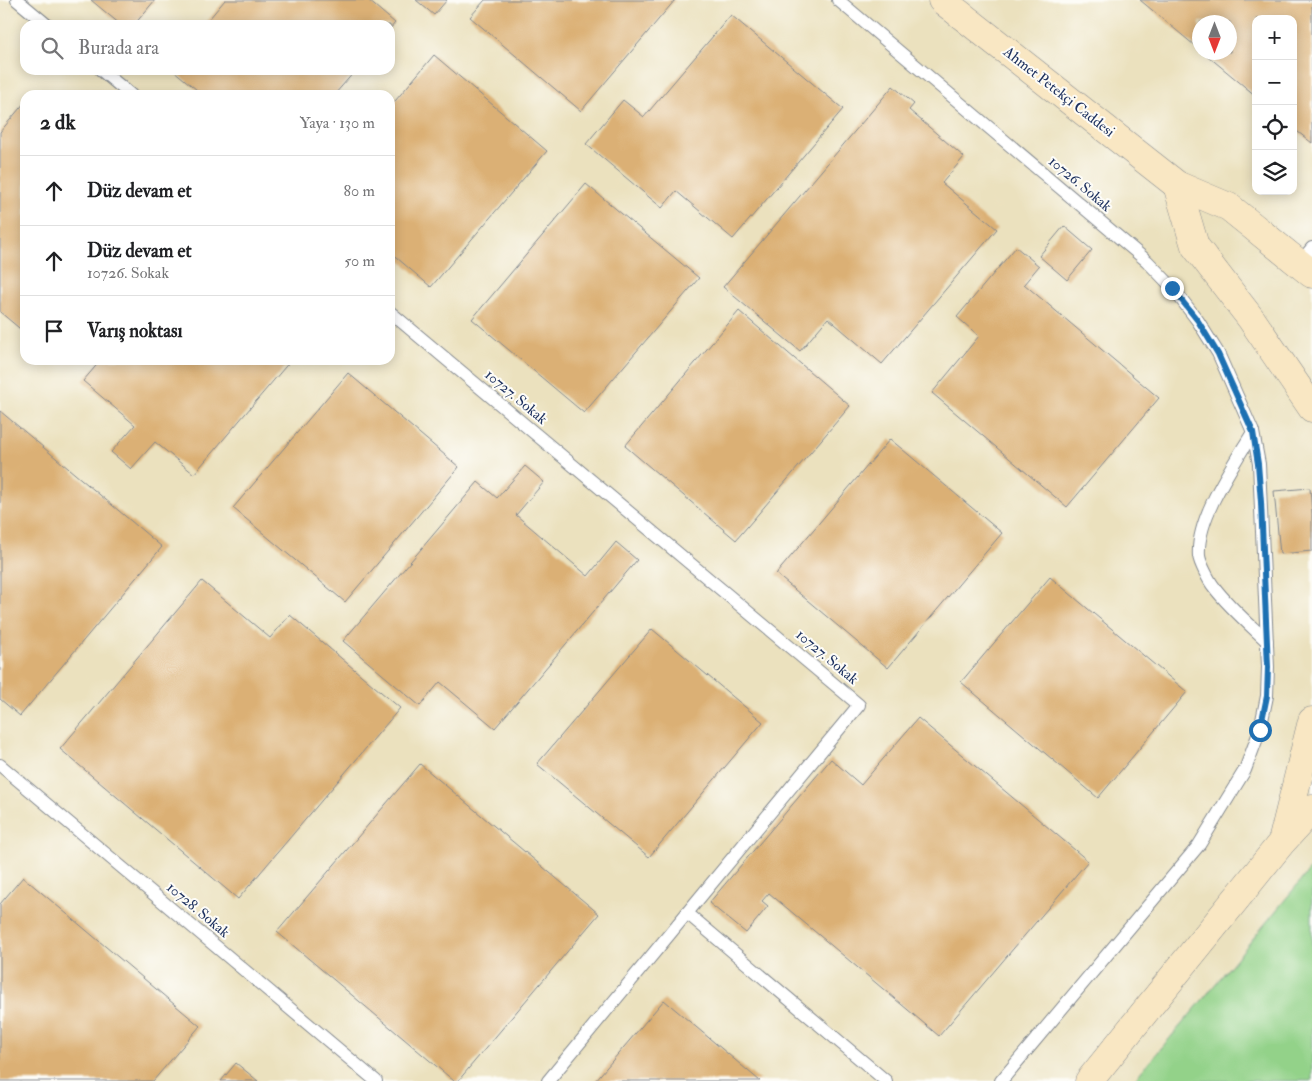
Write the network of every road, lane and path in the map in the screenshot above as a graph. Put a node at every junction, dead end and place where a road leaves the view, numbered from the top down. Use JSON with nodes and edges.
{"nodes":[{"id":1,"x":17,"y":0,"type":"edge"},
{"id":2,"x":838,"y":0,"type":"edge"},
{"id":3,"x":942,"y":0,"type":"edge"},
{"id":4,"x":41,"y":20,"type":"edge"},
{"id":5,"x":107,"y":75,"type":"edge"},
{"id":6,"x":125,"y":90,"type":"edge"},
{"id":7,"x":1177,"y":185,"type":"junction"},
{"id":8,"x":1308,"y":262,"type":"edge"},
{"id":9,"x":395,"y":316,"type":"edge"},
{"id":10,"x":1312,"y":408,"type":"edge"},
{"id":11,"x":1253,"y":432,"type":"junction"},
{"id":12,"x":1267,"y":641,"type":"junction"},
{"id":13,"x":1312,"y":721,"type":"edge"},
{"id":14,"x":0,"y":765,"type":"edge"},
{"id":15,"x":1312,"y":809,"type":"edge"},
{"id":16,"x":1282,"y":842,"type":"junction"},
{"id":17,"x":687,"y":913,"type":"junction"},
{"id":18,"x":376,"y":1081,"type":"edge"},
{"id":19,"x":548,"y":1081,"type":"edge"},
{"id":20,"x":886,"y":1081,"type":"edge"},
{"id":21,"x":1001,"y":1081,"type":"edge"},
{"id":22,"x":1089,"y":1081,"type":"edge"}],
"edges":[{"from":1,"to":4,"type":"lane"},
{"from":2,"to":11,"type":"lane","name":"10726. Sokak"},
{"from":3,"to":7,"type":"street","name":"Ahmet Petekçi Caddesi"},
{"from":5,"to":6,"type":"lane"},
{"from":7,"to":8,"type":"street","name":"Ahmet Petekçi Caddesi"},
{"from":7,"to":10,"type":"street"},
{"from":9,"to":17,"type":"lane","name":"10727. Sokak"},
{"from":11,"to":12,"type":"lane","name":"10726. Sokak"},
{"from":11,"to":12,"type":"lane"},
{"from":12,"to":21,"type":"lane","name":"10726. Sokak"},
{"from":13,"to":16,"type":"street"},
{"from":14,"to":18,"type":"lane","name":"10728. Sokak"},
{"from":15,"to":16,"type":"street"},
{"from":16,"to":22,"type":"street"},
{"from":17,"to":19,"type":"lane"},
{"from":17,"to":20,"type":"lane"}]}
